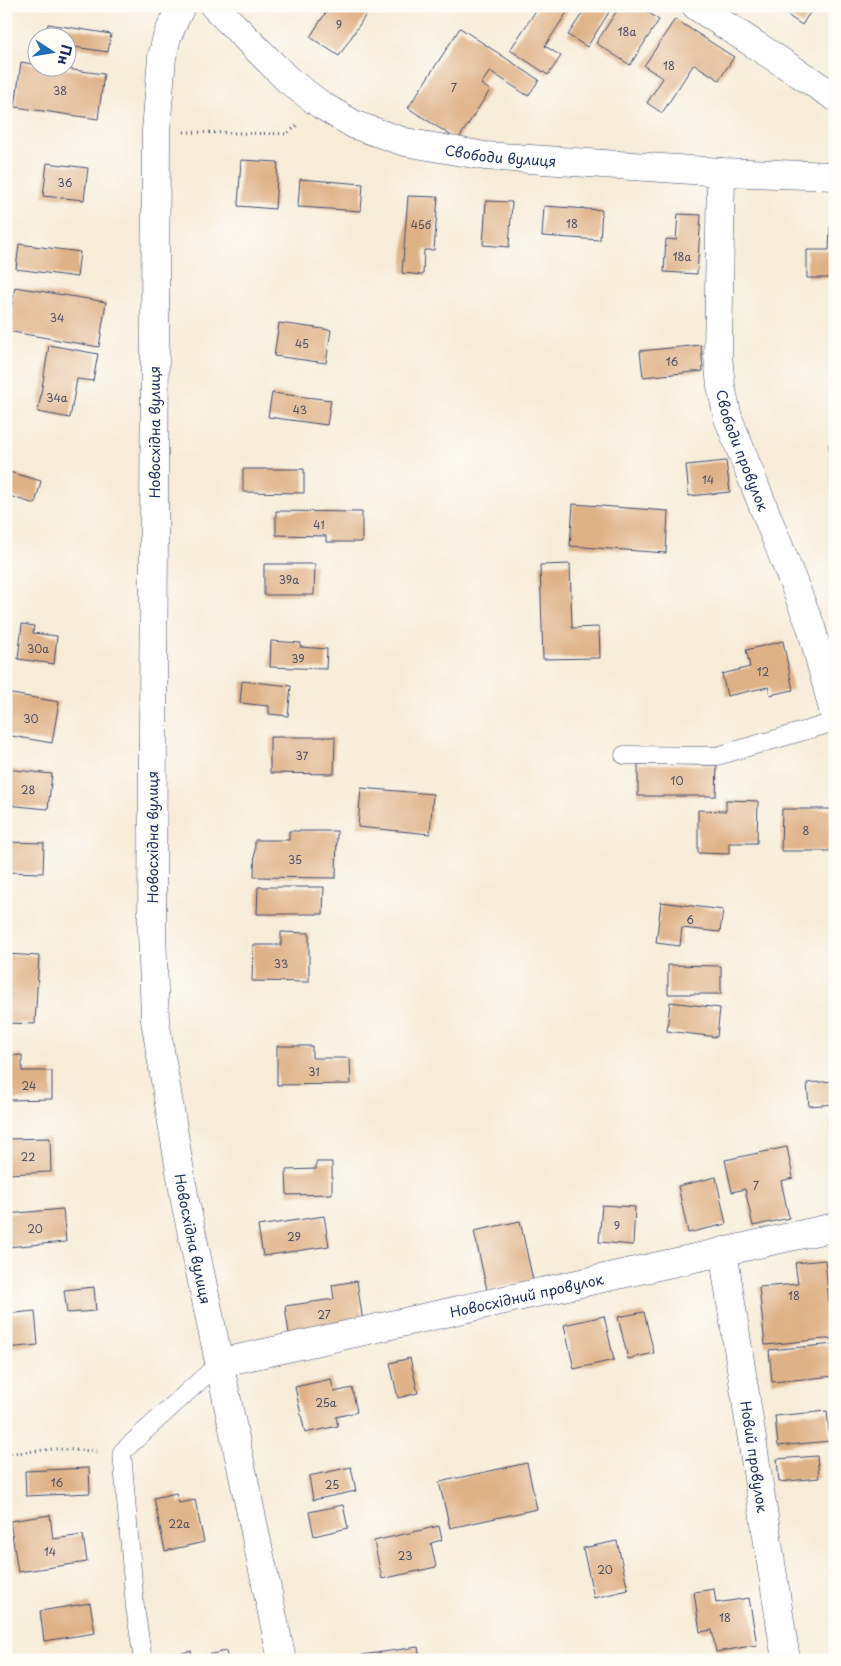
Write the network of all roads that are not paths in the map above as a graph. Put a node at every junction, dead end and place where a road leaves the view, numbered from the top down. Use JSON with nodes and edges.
{"nodes":[{"id":1,"x":181,"y":6,"type":"edge"},
{"id":2,"x":214,"y":6,"type":"edge"},
{"id":3,"x":696,"y":6,"type":"edge"},
{"id":4,"x":835,"y":97,"type":"edge"},
{"id":5,"x":721,"y":172,"type":"junction"},
{"id":6,"x":835,"y":176,"type":"edge"},
{"id":7,"x":823,"y":627,"type":"edge"},
{"id":8,"x":835,"y":717,"type":"edge"},
{"id":9,"x":835,"y":722,"type":"edge"},
{"id":10,"x":624,"y":755,"type":"dead end"},
{"id":11,"x":835,"y":1226,"type":"edge"},
{"id":12,"x":723,"y":1252,"type":"junction"},
{"id":13,"x":219,"y":1363,"type":"junction"},
{"id":14,"x":143,"y":1660,"type":"edge"},
{"id":15,"x":282,"y":1660,"type":"edge"},
{"id":16,"x":786,"y":1660,"type":"edge"}],
"edges":[{"from":1,"to":13,"type":"street","name":"Новосхідна вулиця"},
{"from":2,"to":5,"type":"street","name":"Свободи вулиця"},
{"from":3,"to":4,"type":"street"},
{"from":5,"to":6,"type":"street","name":"Свободи вулиця"},
{"from":5,"to":7,"type":"street","name":"Свободи провулок"},
{"from":7,"to":8,"type":"street","name":"Свободи провулок"},
{"from":9,"to":10,"type":"lane"},
{"from":11,"to":12,"type":"street","name":"Новосхідний провулок"},
{"from":12,"to":13,"type":"street","name":"Новосхідний провулок"},
{"from":12,"to":16,"type":"street","name":"Новий провулок"},
{"from":13,"to":14,"type":"lane"},
{"from":13,"to":15,"type":"street","name":"Новосхідна вулиця"}]}
